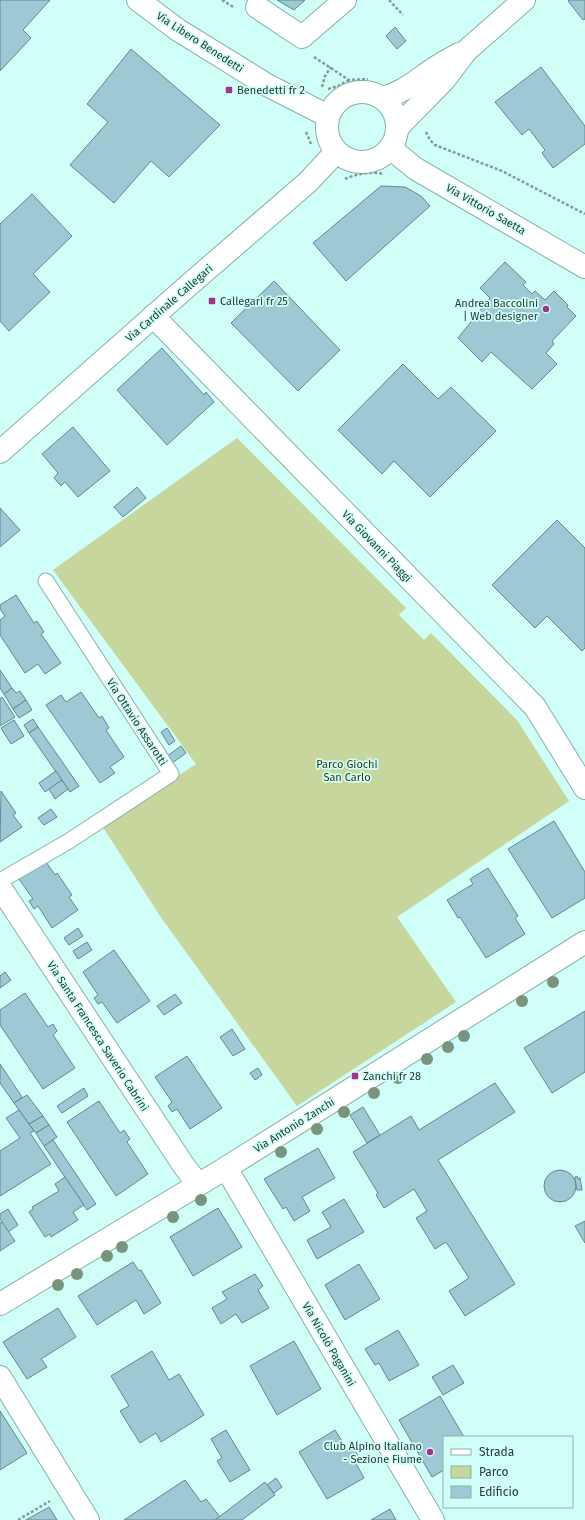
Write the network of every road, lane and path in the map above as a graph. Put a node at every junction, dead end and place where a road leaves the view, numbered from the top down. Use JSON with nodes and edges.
{"nodes":[{"id":1,"x":138,"y":0,"type":"edge"},
{"id":2,"x":345,"y":0,"type":"edge"},
{"id":3,"x":389,"y":0,"type":"edge"},
{"id":4,"x":524,"y":0,"type":"edge"},
{"id":5,"x":257,"y":7,"type":"dead end"},
{"id":6,"x":402,"y":15,"type":"dead end"},
{"id":7,"x":466,"y":51,"type":"junction"},
{"id":8,"x":331,"y":68,"type":"dead end"},
{"id":9,"x":349,"y":80,"type":"dead end"},
{"id":10,"x":383,"y":98,"type":"junction"},
{"id":11,"x":328,"y":116,"type":"junction"},
{"id":12,"x":304,"y":128,"type":"dead end"},
{"id":13,"x":394,"y":138,"type":"junction"},
{"id":14,"x":435,"y":145,"type":"dead end"},
{"id":15,"x":310,"y":152,"type":"dead end"},
{"id":16,"x":336,"y":152,"type":"junction"},
{"id":17,"x":388,"y":175,"type":"dead end"},
{"id":18,"x":342,"y":181,"type":"dead end"},
{"id":19,"x":585,"y":214,"type":"edge"},
{"id":20,"x":585,"y":267,"type":"edge"},
{"id":21,"x":154,"y":316,"type":"junction"},
{"id":22,"x":0,"y":452,"type":"edge"},
{"id":23,"x":46,"y":581,"type":"dead end"},
{"id":24,"x":585,"y":788,"type":"edge"},
{"id":25,"x":0,"y":880,"type":"edge"},
{"id":26,"x":0,"y":888,"type":"edge"},
{"id":27,"x":585,"y":942,"type":"edge"},
{"id":28,"x":226,"y":1168,"type":"junction"},
{"id":29,"x":198,"y":1184,"type":"junction"},
{"id":30,"x":0,"y":1304,"type":"edge"},
{"id":31,"x":0,"y":1377,"type":"edge"},
{"id":32,"x":69,"y":1490,"type":"junction"},
{"id":33,"x":18,"y":1520,"type":"edge"},
{"id":34,"x":88,"y":1520,"type":"edge"},
{"id":35,"x":433,"y":1520,"type":"edge"}],
"edges":[{"from":1,"to":11,"type":"street","name":"Via Libero Benedetti"},
{"from":2,"to":5,"type":"street"},
{"from":3,"to":6,"type":"path"},
{"from":4,"to":7,"type":"street"},
{"from":7,"to":10,"type":"street"},
{"from":7,"to":13,"type":"street"},
{"from":8,"to":9,"type":"path"},
{"from":10,"to":11,"type":"street"},
{"from":10,"to":13,"type":"street"},
{"from":11,"to":16,"type":"street"},
{"from":12,"to":15,"type":"path"},
{"from":13,"to":16,"type":"street"},
{"from":13,"to":20,"type":"street","name":"Via Vittorio Saetta"},
{"from":14,"to":19,"type":"path"},
{"from":16,"to":21,"type":"street","name":"Via Cardinale Callegari"},
{"from":17,"to":18,"type":"path"},
{"from":21,"to":22,"type":"street","name":"Via Cardinale Callegari"},
{"from":21,"to":24,"type":"street","name":"Via Giovanni Piaggi"},
{"from":23,"to":25,"type":"lane","name":"Via Ottavio Assarotti"},
{"from":26,"to":29,"type":"street","name":"Via Santa Francesca Saverio Cabrini"},
{"from":27,"to":28,"type":"street","name":"Via Antonio Zanchi"},
{"from":28,"to":29,"type":"street","name":"Via Antonio Zanchi"},
{"from":28,"to":35,"type":"street","name":"Via Nicolò Paganini"},
{"from":29,"to":30,"type":"street","name":"Via Antonio Zanchi"},
{"from":31,"to":32,"type":"street"},
{"from":32,"to":33,"type":"path"},
{"from":32,"to":34,"type":"street"}]}
